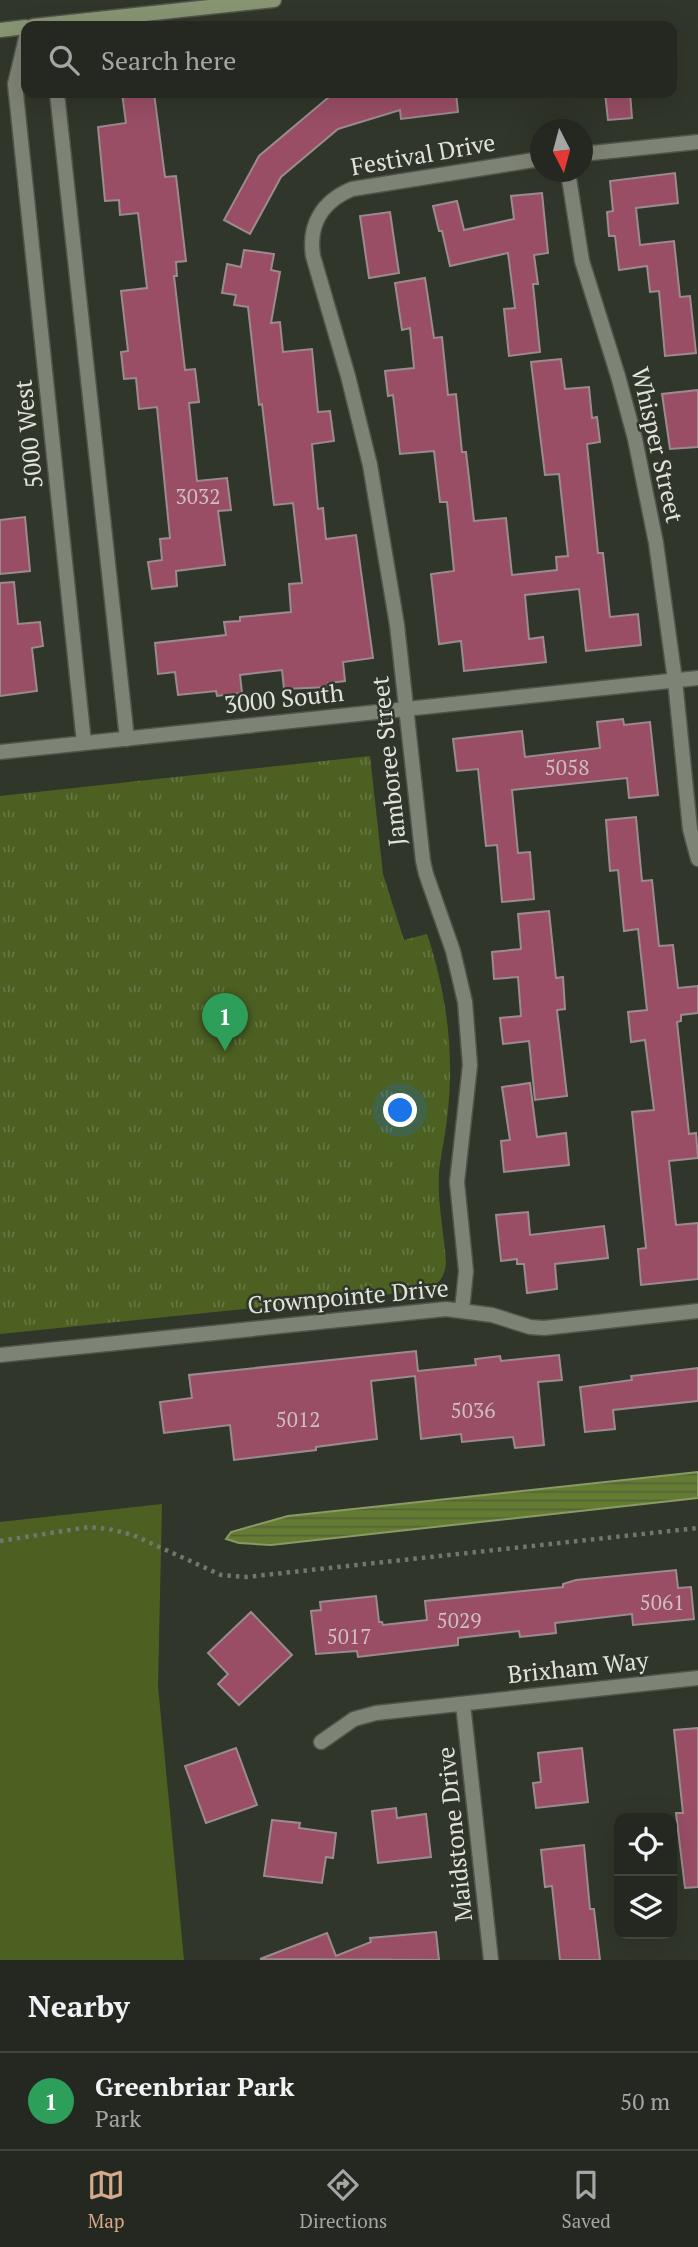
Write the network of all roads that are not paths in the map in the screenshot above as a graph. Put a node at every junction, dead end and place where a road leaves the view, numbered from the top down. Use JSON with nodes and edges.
{"nodes":[{"id":1,"x":274,"y":0,"type":"edge"},
{"id":2,"x":79,"y":21,"type":"edge"},
{"id":3,"x":21,"y":28,"type":"edge"},
{"id":4,"x":0,"y":30,"type":"edge"},
{"id":5,"x":21,"y":59,"type":"edge"},
{"id":6,"x":58,"y":98,"type":"edge"},
{"id":7,"x":698,"y":142,"type":"edge"},
{"id":8,"x":593,"y":153,"type":"edge"},
{"id":9,"x":530,"y":161,"type":"edge"},
{"id":10,"x":570,"y":182,"type":"edge"},
{"id":11,"x":321,"y":211,"type":"joint"},
{"id":12,"x":698,"y":678,"type":"edge"},
{"id":13,"x":675,"y":680,"type":"junction"},
{"id":14,"x":406,"y":709,"type":"junction"},
{"id":15,"x":127,"y":739,"type":"junction"},
{"id":16,"x":84,"y":743,"type":"junction"},
{"id":17,"x":0,"y":752,"type":"edge"},
{"id":18,"x":698,"y":859,"type":"edge"},
{"id":19,"x":462,"y":1310,"type":"junction"},
{"id":20,"x":698,"y":1311,"type":"edge"},
{"id":21,"x":0,"y":1355,"type":"edge"},
{"id":22,"x":698,"y":1678,"type":"edge"},
{"id":23,"x":463,"y":1704,"type":"junction"},
{"id":24,"x":321,"y":1742,"type":"dead end"},
{"id":25,"x":491,"y":1960,"type":"edge"}],
"edges":[{"from":1,"to":2,"type":"main road"},
{"from":3,"to":4,"type":"main road"},
{"from":5,"to":16,"type":"street","name":"5000 West"},
{"from":6,"to":15,"type":"street"},
{"from":7,"to":8,"type":"street"},
{"from":9,"to":11,"type":"street","name":"Festival Drive"},
{"from":10,"to":13,"type":"street","name":"Whisper Street"},
{"from":11,"to":14,"type":"street","name":"Jamboree Street"},
{"from":12,"to":13,"type":"street","name":"3000 South"},
{"from":13,"to":14,"type":"street","name":"3000 South"},
{"from":13,"to":18,"type":"street","name":"Whisper Street"},
{"from":14,"to":15,"type":"street","name":"3000 South"},
{"from":14,"to":19,"type":"street","name":"Jamboree Street"},
{"from":15,"to":16,"type":"street","name":"3000 South"},
{"from":16,"to":17,"type":"street","name":"3000 South"},
{"from":19,"to":20,"type":"street","name":"Crownpointe Drive"},
{"from":19,"to":21,"type":"street","name":"Crownpointe Drive"},
{"from":22,"to":23,"type":"street","name":"Brixham Way"},
{"from":23,"to":24,"type":"street","name":"Brixham Way"},
{"from":23,"to":25,"type":"street","name":"Maidstone Drive"}]}
